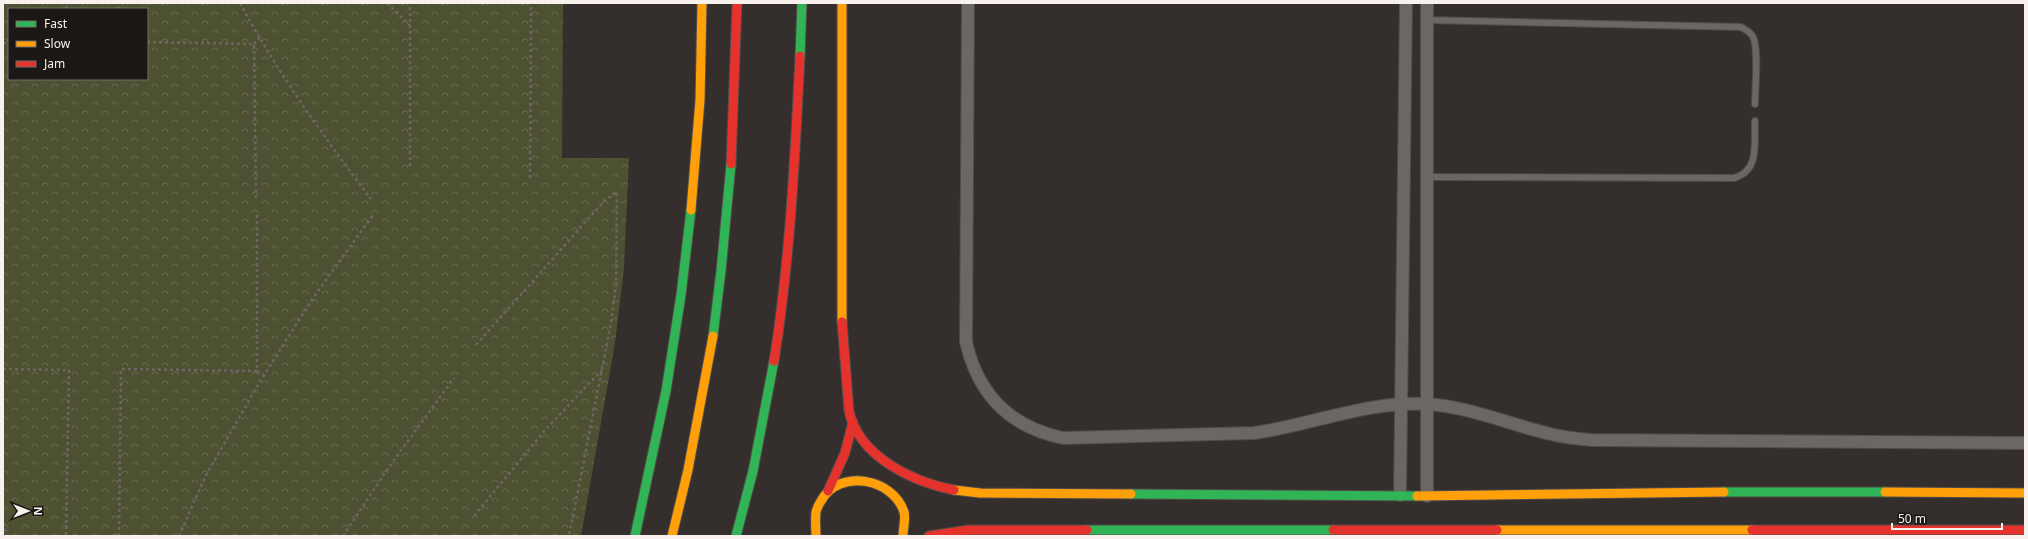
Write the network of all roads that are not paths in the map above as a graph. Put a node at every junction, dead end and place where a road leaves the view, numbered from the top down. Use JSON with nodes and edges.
{"nodes":[{"id":1,"x":702,"y":3,"type":"edge"},
{"id":2,"x":737,"y":3,"type":"edge"},
{"id":3,"x":802,"y":3,"type":"edge"},
{"id":4,"x":842,"y":3,"type":"edge"},
{"id":5,"x":968,"y":3,"type":"edge"},
{"id":6,"x":1406,"y":3,"type":"edge"},
{"id":7,"x":1427,"y":3,"type":"edge"},
{"id":8,"x":1427,"y":20,"type":"junction"},
{"id":9,"x":1755,"y":104,"type":"dead end"},
{"id":10,"x":1755,"y":121,"type":"dead end"},
{"id":11,"x":1426,"y":177,"type":"junction"},
{"id":12,"x":1402,"y":404,"type":"junction"},
{"id":13,"x":1426,"y":404,"type":"junction"},
{"id":14,"x":853,"y":422,"type":"junction"},
{"id":15,"x":2025,"y":443,"type":"edge"},
{"id":16,"x":893,"y":479,"type":"junction"},
{"id":17,"x":828,"y":491,"type":"junction"},
{"id":18,"x":2025,"y":493,"type":"edge"},
{"id":19,"x":1400,"y":496,"type":"junction"},
{"id":20,"x":1427,"y":496,"type":"junction"},
{"id":21,"x":2025,"y":530,"type":"edge"},
{"id":22,"x":1741,"y":533,"type":"edge"},
{"id":23,"x":1769,"y":533,"type":"edge"},
{"id":24,"x":635,"y":536,"type":"edge"},
{"id":25,"x":672,"y":536,"type":"edge"},
{"id":26,"x":736,"y":536,"type":"edge"},
{"id":27,"x":816,"y":536,"type":"edge"},
{"id":28,"x":903,"y":536,"type":"edge"},
{"id":29,"x":929,"y":536,"type":"edge"}],
"edges":[{"from":1,"to":24,"type":"street"},
{"from":2,"to":25,"type":"street"},
{"from":3,"to":26,"type":"street"},
{"from":4,"to":14,"type":"street"},
{"from":5,"to":12,"type":"street"},
{"from":6,"to":12,"type":"street"},
{"from":7,"to":8,"type":"street"},
{"from":8,"to":9,"type":"lane"},
{"from":8,"to":11,"type":"street"},
{"from":10,"to":11,"type":"lane"},
{"from":11,"to":13,"type":"street"},
{"from":12,"to":13,"type":"street"},
{"from":12,"to":19,"type":"street"},
{"from":13,"to":15,"type":"street"},
{"from":13,"to":20,"type":"street"},
{"from":14,"to":16,"type":"street"},
{"from":14,"to":17,"type":"street"},
{"from":16,"to":17,"type":"street"},
{"from":16,"to":19,"type":"street"},
{"from":16,"to":28,"type":"street"},
{"from":17,"to":27,"type":"street"},
{"from":18,"to":20,"type":"street"},
{"from":19,"to":20,"type":"street"},
{"from":21,"to":23,"type":"street"},
{"from":22,"to":23,"type":"street"},
{"from":22,"to":29,"type":"street"}]}
